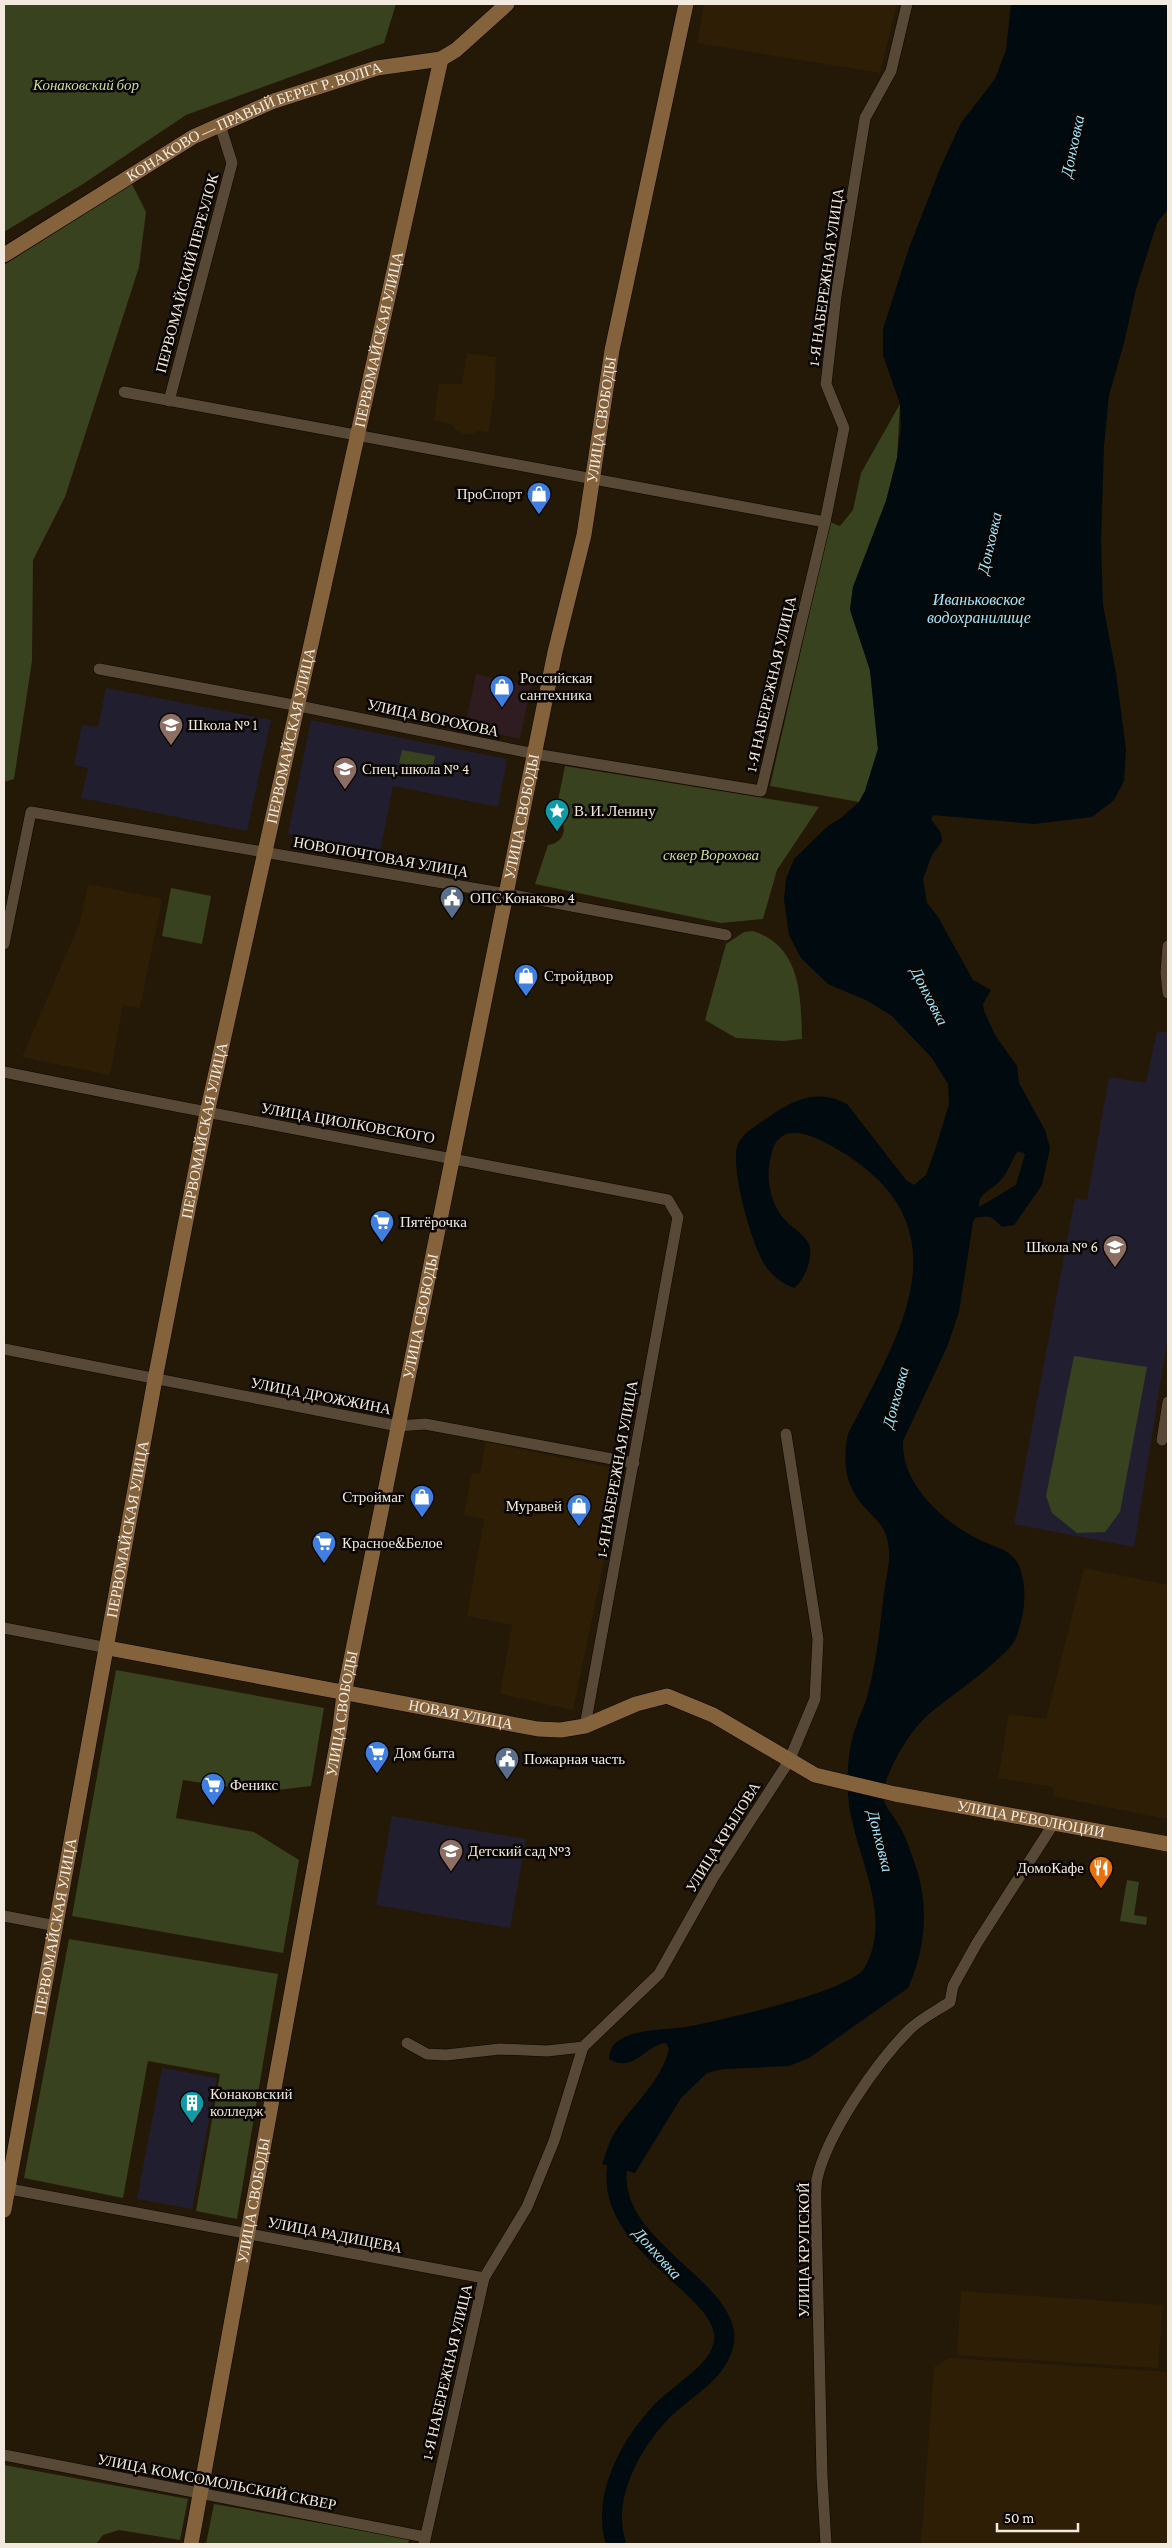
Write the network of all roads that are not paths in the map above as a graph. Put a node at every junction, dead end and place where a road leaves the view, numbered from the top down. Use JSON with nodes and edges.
{"nodes":[{"id":1,"x":507,"y":4,"type":"edge"},
{"id":2,"x":686,"y":4,"type":"edge"},
{"id":3,"x":907,"y":4,"type":"edge"},
{"id":4,"x":441,"y":59,"type":"junction"},
{"id":5,"x":220,"y":125,"type":"junction"},
{"id":6,"x":4,"y":255,"type":"edge"},
{"id":7,"x":124,"y":392,"type":"dead end"},
{"id":8,"x":169,"y":401,"type":"junction"},
{"id":9,"x":357,"y":436,"type":"junction"},
{"id":10,"x":594,"y":480,"type":"junction"},
{"id":11,"x":825,"y":522,"type":"junction"},
{"id":12,"x":99,"y":669,"type":"dead end"},
{"id":13,"x":299,"y":706,"type":"junction"},
{"id":14,"x":535,"y":754,"type":"junction"},
{"id":15,"x":761,"y":791,"type":"joint"},
{"id":16,"x":264,"y":852,"type":"junction"},
{"id":17,"x":507,"y":894,"type":"junction"},
{"id":18,"x":726,"y":934,"type":"dead end"},
{"id":19,"x":4,"y":944,"type":"edge"},
{"id":20,"x":1168,"y":946,"type":"edge"},
{"id":21,"x":1168,"y":993,"type":"edge"},
{"id":22,"x":4,"y":1072,"type":"edge"},
{"id":23,"x":207,"y":1113,"type":"junction"},
{"id":24,"x":454,"y":1157,"type":"junction"},
{"id":25,"x":678,"y":1217,"type":"joint"},
{"id":26,"x":4,"y":1349,"type":"edge"},
{"id":27,"x":154,"y":1379,"type":"junction"},
{"id":28,"x":1168,"y":1402,"type":"edge"},
{"id":29,"x":398,"y":1426,"type":"junction"},
{"id":30,"x":786,"y":1434,"type":"dead end"},
{"id":31,"x":1162,"y":1440,"type":"dead end"},
{"id":32,"x":634,"y":1463,"type":"junction"},
{"id":33,"x":4,"y":1628,"type":"edge"},
{"id":34,"x":108,"y":1648,"type":"junction"},
{"id":35,"x":344,"y":1694,"type":"junction"},
{"id":36,"x":585,"y":1726,"type":"junction"},
{"id":37,"x":789,"y":1761,"type":"junction"},
{"id":38,"x":895,"y":1794,"type":"joint"},
{"id":39,"x":1054,"y":1823,"type":"junction"},
{"id":40,"x":1168,"y":1844,"type":"edge"},
{"id":41,"x":4,"y":1916,"type":"edge"},
{"id":42,"x":56,"y":1926,"type":"junction"},
{"id":43,"x":407,"y":2042,"type":"dead end"},
{"id":44,"x":583,"y":2047,"type":"junction"},
{"id":45,"x":6,"y":2188,"type":"edge"},
{"id":46,"x":4,"y":2210,"type":"edge"},
{"id":47,"x":248,"y":2234,"type":"junction"},
{"id":48,"x":484,"y":2278,"type":"junction"},
{"id":49,"x":4,"y":2455,"type":"edge"},
{"id":50,"x":200,"y":2494,"type":"junction"},
{"id":51,"x":425,"y":2541,"type":"edge"},
{"id":52,"x":191,"y":2544,"type":"edge"},
{"id":53,"x":826,"y":2544,"type":"edge"}],
"edges":[{"from":1,"to":4,"type":"main road","name":"КОНАКОВО — ПРАВЫЙ БЕРЕГ Р. ВОЛГА"},
{"from":2,"to":10,"type":"main road","name":"УЛИЦА СВОБОДЫ"},
{"from":3,"to":11,"type":"street","name":"1-Я НАБЕРЕЖНАЯ УЛИЦА"},
{"from":4,"to":5,"type":"main road","name":"КОНАКОВО — ПРАВЫЙ БЕРЕГ Р. ВОЛГА"},
{"from":4,"to":9,"type":"main road","name":"ПЕРВОМАЙСКАЯ УЛИЦА"},
{"from":5,"to":6,"type":"main road","name":"КОНАКОВО — ПРАВЫЙ БЕРЕГ Р. ВОЛГА"},
{"from":5,"to":8,"type":"street","name":"ПЕРВОМАЙСКИЙ ПЕРЕУЛОК"},
{"from":7,"to":8,"type":"street"},
{"from":8,"to":9,"type":"street"},
{"from":9,"to":10,"type":"street"},
{"from":9,"to":13,"type":"main road","name":"ПЕРВОМАЙСКАЯ УЛИЦА"},
{"from":10,"to":11,"type":"street"},
{"from":10,"to":14,"type":"main road","name":"УЛИЦА СВОБОДЫ"},
{"from":11,"to":15,"type":"street","name":"1-Я НАБЕРЕЖНАЯ УЛИЦА"},
{"from":12,"to":13,"type":"street","name":"УЛИЦА ВОРОХОВА"},
{"from":13,"to":14,"type":"street","name":"УЛИЦА ВОРОХОВА"},
{"from":13,"to":16,"type":"main road","name":"ПЕРВОМАЙСКАЯ УЛИЦА"},
{"from":14,"to":15,"type":"street","name":"УЛИЦА ВОРОХОВА"},
{"from":14,"to":17,"type":"main road","name":"УЛИЦА СВОБОДЫ"},
{"from":16,"to":17,"type":"street","name":"НОВОПОЧТОВАЯ УЛИЦА"},
{"from":16,"to":19,"type":"street","name":"НОВОПОЧТОВАЯ УЛИЦА"},
{"from":16,"to":23,"type":"main road","name":"ПЕРВОМАЙСКАЯ УЛИЦА"},
{"from":17,"to":18,"type":"street","name":"НОВОПОЧТОВАЯ УЛИЦА"},
{"from":17,"to":24,"type":"main road","name":"УЛИЦА СВОБОДЫ"},
{"from":20,"to":21,"type":"street"},
{"from":22,"to":23,"type":"street","name":"УЛИЦА ЦИОЛКОВСКОГО"},
{"from":23,"to":24,"type":"street","name":"УЛИЦА ЦИОЛКОВСКОГО"},
{"from":23,"to":27,"type":"main road","name":"ПЕРВОМАЙСКАЯ УЛИЦА"},
{"from":24,"to":25,"type":"street","name":"УЛИЦА ЦИОЛКОВСКОГО"},
{"from":24,"to":29,"type":"main road","name":"УЛИЦА СВОБОДЫ"},
{"from":25,"to":32,"type":"street","name":"1-Я НАБЕРЕЖНАЯ УЛИЦА"},
{"from":26,"to":27,"type":"street","name":"УЛИЦА ДРОЖЖИНА"},
{"from":27,"to":29,"type":"street","name":"УЛИЦА ДРОЖЖИНА"},
{"from":27,"to":34,"type":"main road","name":"ПЕРВОМАЙСКАЯ УЛИЦА"},
{"from":28,"to":31,"type":"street"},
{"from":29,"to":32,"type":"street","name":"УЛИЦА ДРОЖЖИНА"},
{"from":29,"to":35,"type":"main road","name":"УЛИЦА СВОБОДЫ"},
{"from":30,"to":37,"type":"street","name":"УЛИЦА КРЫЛОВА"},
{"from":32,"to":36,"type":"street","name":"1-Я НАБЕРЕЖНАЯ УЛИЦА"},
{"from":33,"to":34,"type":"street","name":"НОВАЯ УЛИЦА"},
{"from":34,"to":35,"type":"main road","name":"НОВАЯ УЛИЦА"},
{"from":34,"to":42,"type":"main road","name":"ПЕРВОМАЙСКАЯ УЛИЦА"},
{"from":35,"to":36,"type":"main road","name":"НОВАЯ УЛИЦА"},
{"from":35,"to":47,"type":"main road","name":"УЛИЦА СВОБОДЫ"},
{"from":36,"to":37,"type":"main road","name":"НОВАЯ УЛИЦА"},
{"from":37,"to":38,"type":"main road","name":"НОВАЯ УЛИЦА"},
{"from":37,"to":44,"type":"street","name":"УЛИЦА КРЫЛОВА"},
{"from":38,"to":39,"type":"main road","name":"УЛИЦА РЕВОЛЮЦИИ"},
{"from":39,"to":40,"type":"main road","name":"УЛИЦА РЕВОЛЮЦИИ"},
{"from":39,"to":53,"type":"street","name":"УЛИЦА КРУПСКОЙ"},
{"from":41,"to":42,"type":"street"},
{"from":42,"to":45,"type":"main road","name":"ПЕРВОМАЙСКАЯ УЛИЦА"},
{"from":43,"to":44,"type":"street"},
{"from":44,"to":48,"type":"street","name":"1-Я НАБЕРЕЖНАЯ УЛИЦА"},
{"from":45,"to":46,"type":"main road","name":"ПЕРВОМАЙСКАЯ УЛИЦА"},
{"from":45,"to":47,"type":"street","name":"УЛИЦА РАДИЩЕВА"},
{"from":47,"to":48,"type":"street","name":"УЛИЦА РАДИЩЕВА"},
{"from":47,"to":50,"type":"main road","name":"УЛИЦА СВОБОДЫ"},
{"from":48,"to":51,"type":"street","name":"1-Я НАБЕРЕЖНАЯ УЛИЦА"},
{"from":49,"to":50,"type":"street","name":"УЛИЦА КОМСОМОЛЬСКИЙ СКВЕР"},
{"from":50,"to":51,"type":"street","name":"УЛИЦА КОМСОМОЛЬСКИЙ СКВЕР"},
{"from":50,"to":52,"type":"main road","name":"УЛИЦА СВОБОДЫ"}]}
